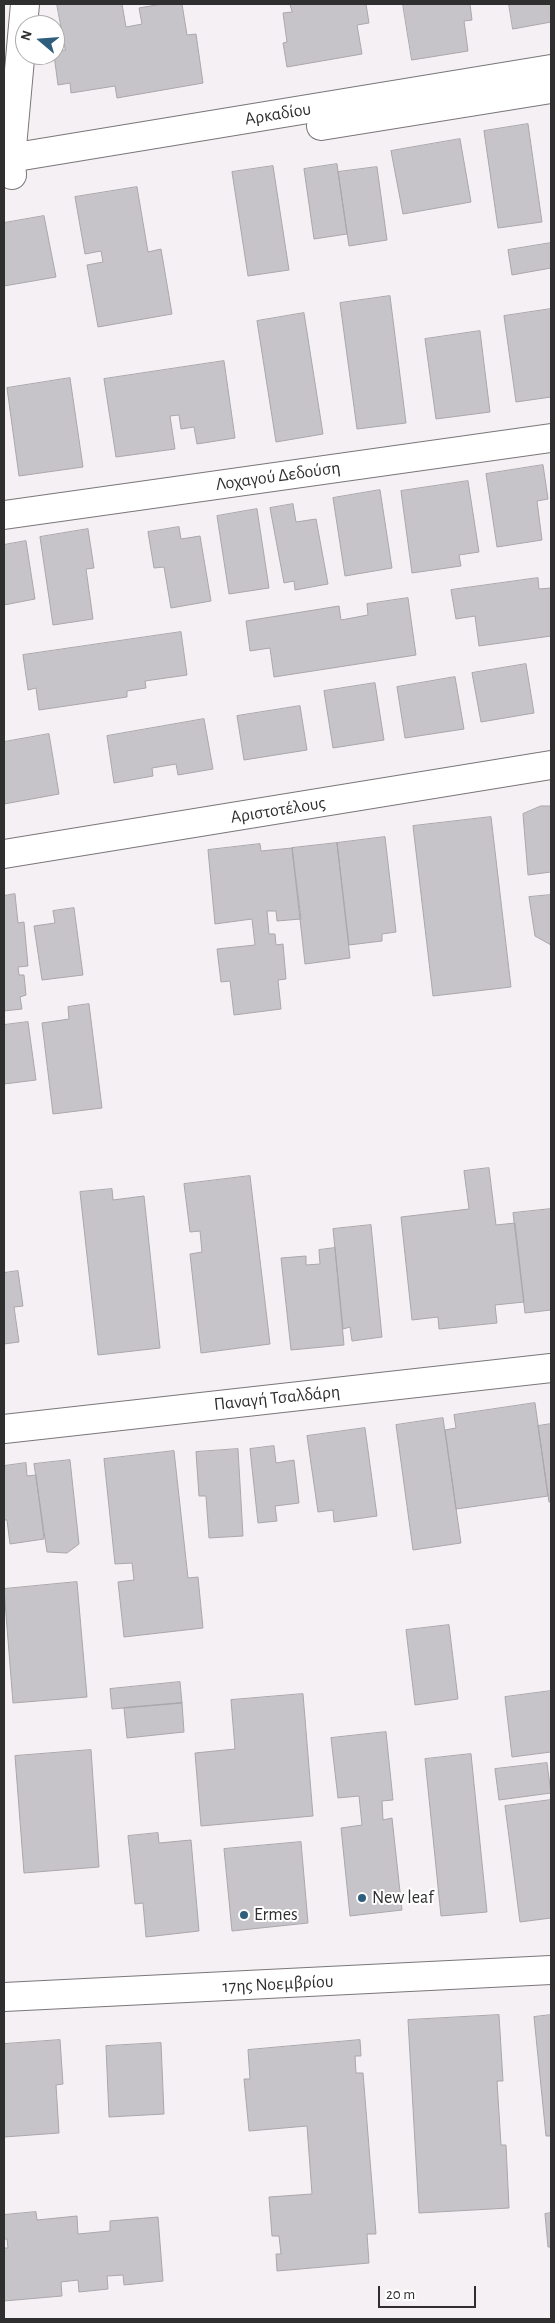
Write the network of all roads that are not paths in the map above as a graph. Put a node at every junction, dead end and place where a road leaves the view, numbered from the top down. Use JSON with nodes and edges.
{"nodes":[{"id":1,"x":25,"y":4,"type":"edge"},
{"id":2,"x":551,"y":69,"type":"edge"},
{"id":3,"x":551,"y":89,"type":"edge"},
{"id":4,"x":8,"y":167,"type":"edge"},
{"id":5,"x":551,"y":438,"type":"edge"},
{"id":6,"x":4,"y":515,"type":"edge"},
{"id":7,"x":551,"y":765,"type":"edge"},
{"id":8,"x":4,"y":854,"type":"edge"},
{"id":9,"x":551,"y":1368,"type":"edge"},
{"id":10,"x":4,"y":1429,"type":"edge"},
{"id":11,"x":551,"y":1970,"type":"edge"},
{"id":12,"x":4,"y":1997,"type":"edge"}],
"edges":[{"from":1,"to":4,"type":"street"},
{"from":2,"to":4,"type":"street","name":"Αρκαδίου"},
{"from":3,"to":4,"type":"street","name":"Αρκαδίου"},
{"from":5,"to":6,"type":"street","name":"Λοχαγού Δεδούση"},
{"from":7,"to":8,"type":"street","name":"Αριστοτέλους"},
{"from":9,"to":10,"type":"street","name":"Παναγή Τσαλδάρη"},
{"from":11,"to":12,"type":"street","name":"17ης Νοεμβρίου"}]}
